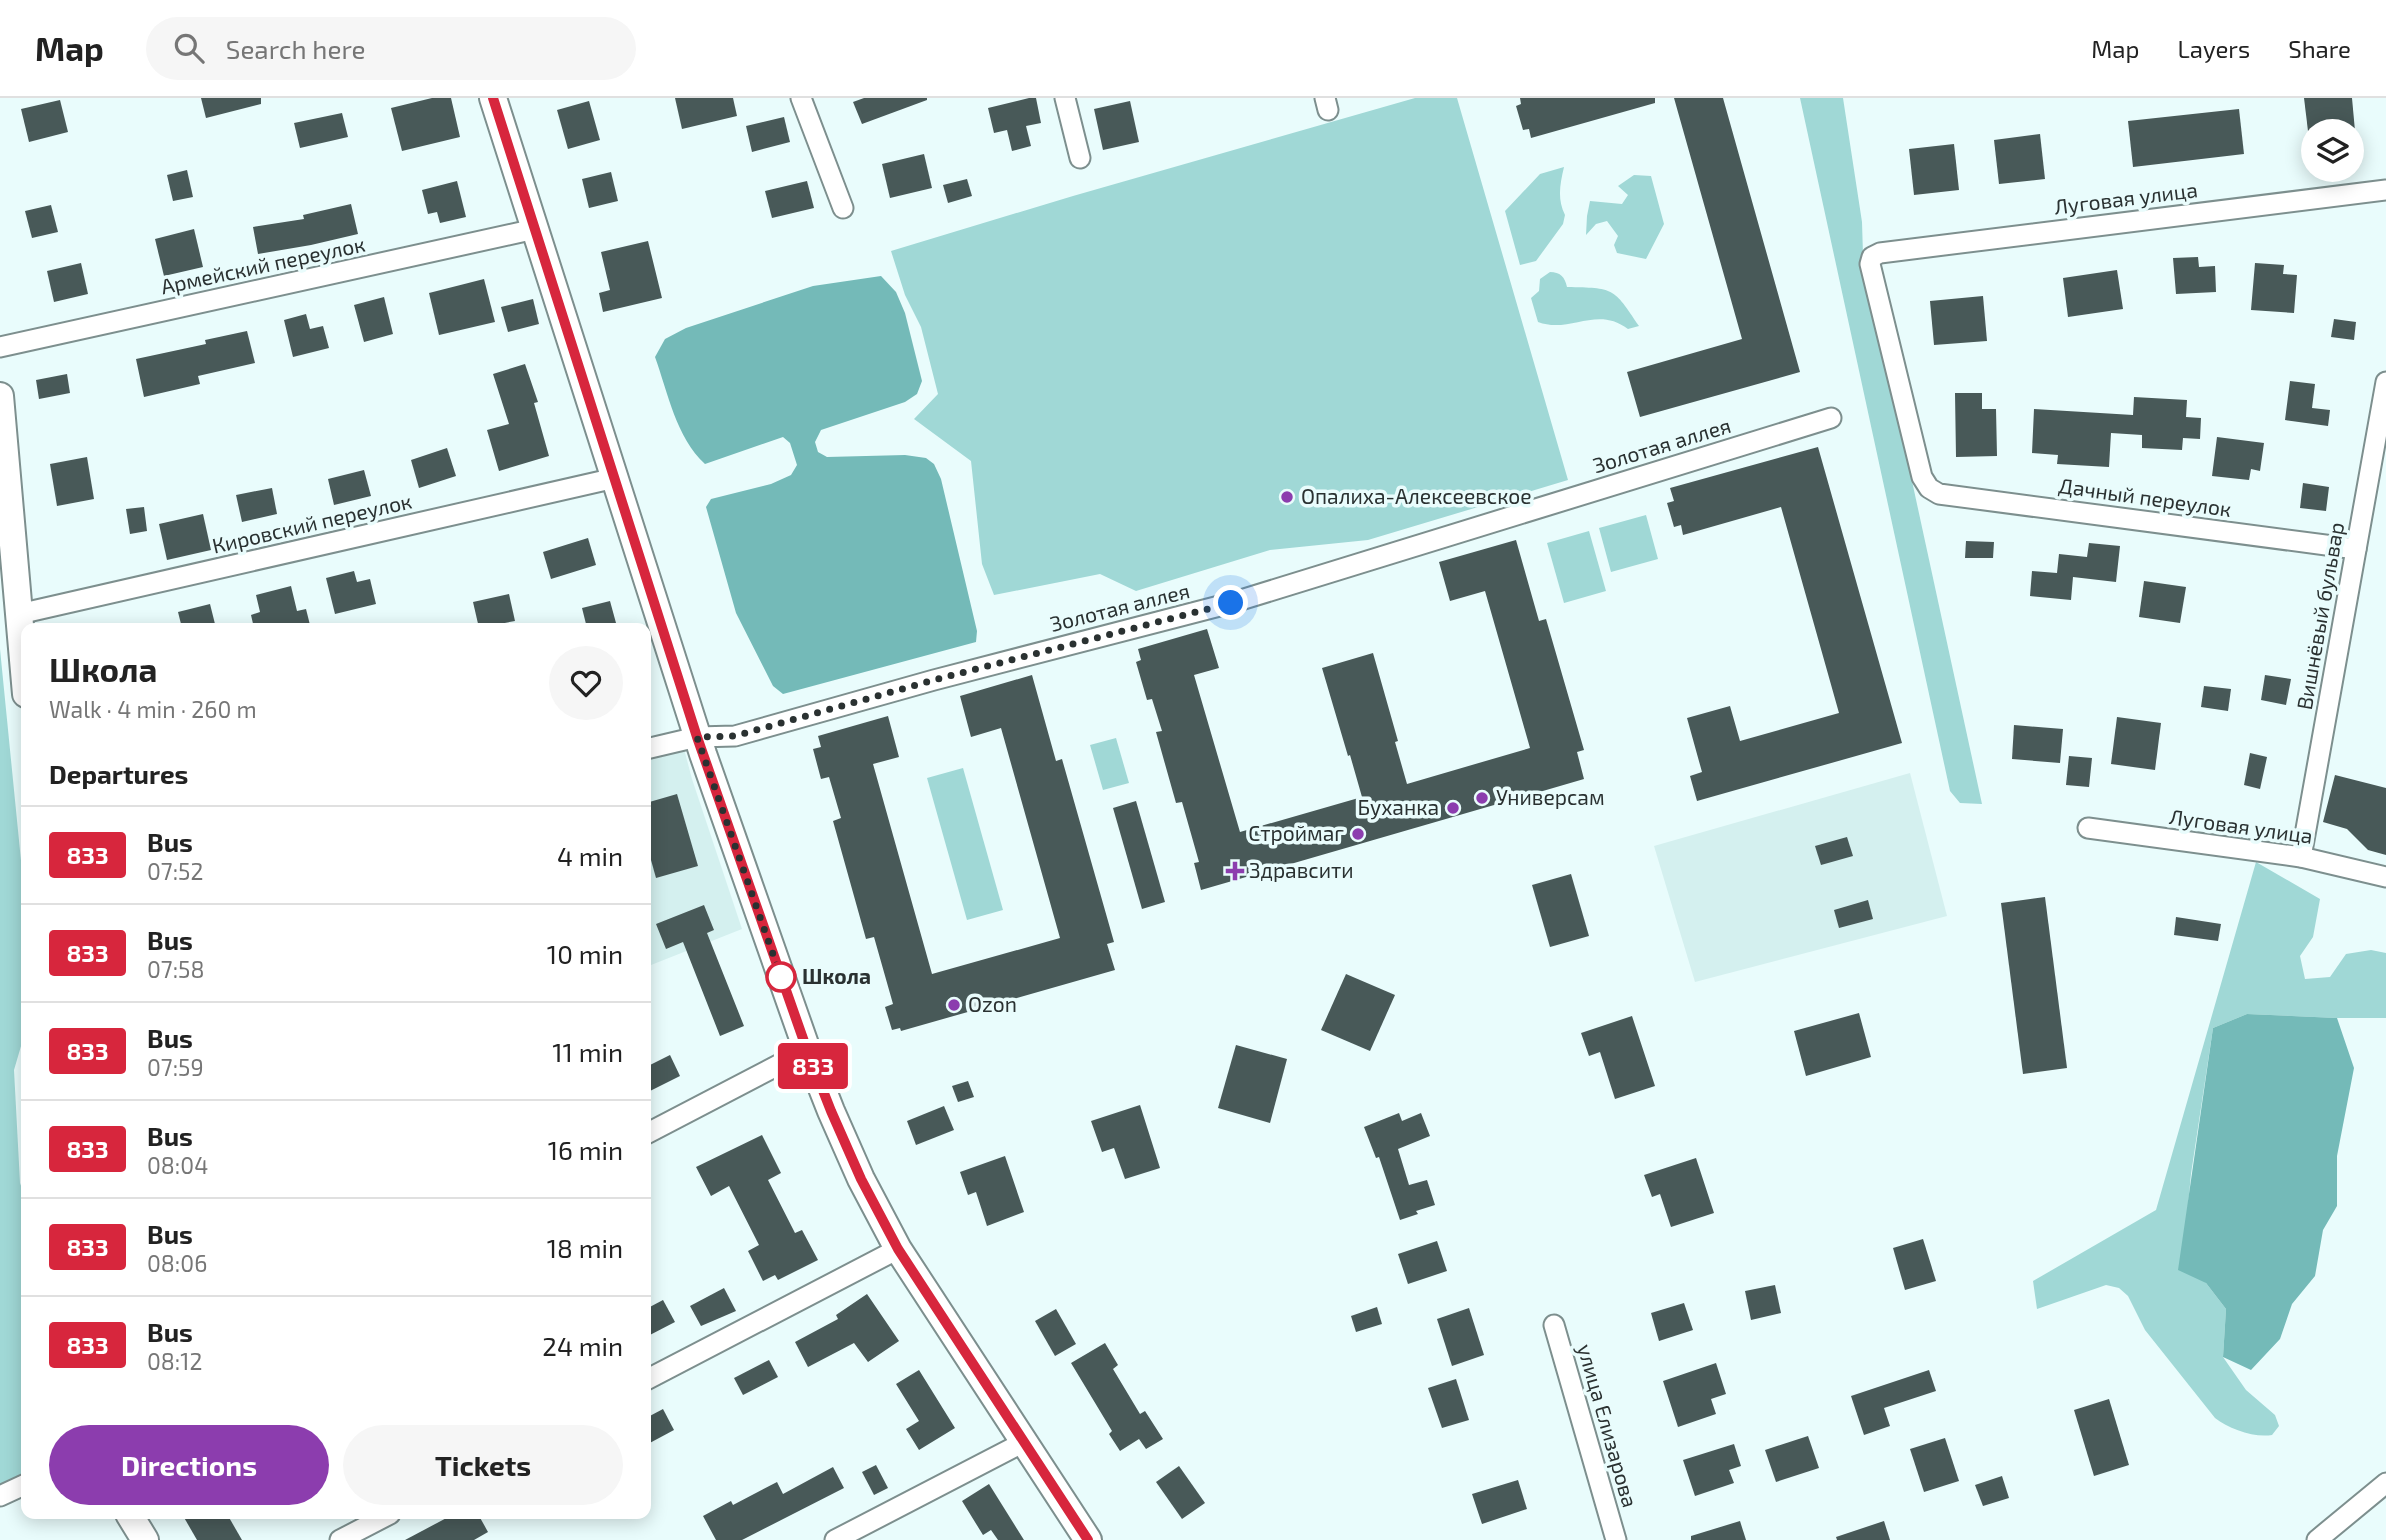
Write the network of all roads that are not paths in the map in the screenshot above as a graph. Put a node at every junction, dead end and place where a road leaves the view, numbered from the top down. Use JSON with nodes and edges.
{"nodes":[{"id":1,"x":493,"y":98,"type":"edge"},
{"id":2,"x":801,"y":98,"type":"edge"},
{"id":3,"x":1065,"y":98,"type":"edge"},
{"id":4,"x":1080,"y":158,"type":"dead end"},
{"id":5,"x":2386,"y":190,"type":"edge"},
{"id":6,"x":843,"y":208,"type":"dead end"},
{"id":7,"x":535,"y":229,"type":"junction"},
{"id":8,"x":0,"y":347,"type":"edge"},
{"id":9,"x":2386,"y":382,"type":"edge"},
{"id":10,"x":0,"y":396,"type":"edge"},
{"id":11,"x":1831,"y":418,"type":"dead end"},
{"id":12,"x":615,"y":478,"type":"junction"},
{"id":13,"x":1929,"y":488,"type":"joint"},
{"id":14,"x":2356,"y":549,"type":"junction"},
{"id":15,"x":19,"y":614,"type":"junction"},
{"id":16,"x":21,"y":637,"type":"edge"},
{"id":17,"x":697,"y":737,"type":"junction"},
{"id":18,"x":651,"y":748,"type":"edge"},
{"id":19,"x":2088,"y":828,"type":"dead end"},
{"id":20,"x":2301,"y":857,"type":"junction"},
{"id":21,"x":2386,"y":877,"type":"edge"},
{"id":22,"x":807,"y":1050,"type":"junction"},
{"id":23,"x":651,"y":1131,"type":"edge"},
{"id":24,"x":898,"y":1249,"type":"junction"},
{"id":25,"x":1554,"y":1325,"type":"dead end"},
{"id":26,"x":651,"y":1377,"type":"edge"},
{"id":27,"x":1024,"y":1442,"type":"junction"},
{"id":28,"x":2386,"y":1483,"type":"edge"},
{"id":29,"x":21,"y":1486,"type":"edge"},
{"id":30,"x":0,"y":1496,"type":"edge"},
{"id":31,"x":132,"y":1519,"type":"edge"},
{"id":32,"x":380,"y":1519,"type":"edge"},
{"id":33,"x":145,"y":1540,"type":"edge"},
{"id":34,"x":340,"y":1540,"type":"edge"},
{"id":35,"x":835,"y":1540,"type":"edge"},
{"id":36,"x":1088,"y":1540,"type":"edge"},
{"id":37,"x":1616,"y":1540,"type":"edge"},
{"id":38,"x":2317,"y":1540,"type":"edge"}],
"edges":[{"from":1,"to":7,"type":"street"},
{"from":2,"to":6,"type":"street"},
{"from":3,"to":4,"type":"street"},
{"from":5,"to":13,"type":"street","name":"Луговая улица"},
{"from":7,"to":8,"type":"street","name":"Армейский переулок"},
{"from":7,"to":12,"type":"street"},
{"from":9,"to":14,"type":"street","name":"Вишнёвый бульвар"},
{"from":10,"to":15,"type":"street"},
{"from":11,"to":17,"type":"street","name":"Золотая аллея"},
{"from":12,"to":15,"type":"street","name":"Кировский переулок"},
{"from":12,"to":17,"type":"street"},
{"from":13,"to":14,"type":"street","name":"Дачный переулок"},
{"from":14,"to":20,"type":"street","name":"Вишнёвый бульвар"},
{"from":15,"to":16,"type":"street"},
{"from":17,"to":18,"type":"street","name":"Золотая аллея"},
{"from":17,"to":22,"type":"street"},
{"from":19,"to":20,"type":"street","name":"Луговая улица"},
{"from":20,"to":21,"type":"street","name":"Луговая улица"},
{"from":22,"to":23,"type":"street"},
{"from":22,"to":24,"type":"street"},
{"from":24,"to":26,"type":"street"},
{"from":24,"to":27,"type":"street"},
{"from":25,"to":37,"type":"street","name":"улица Елизарова"},
{"from":27,"to":35,"type":"street"},
{"from":27,"to":36,"type":"street"},
{"from":28,"to":38,"type":"street"},
{"from":29,"to":30,"type":"street"},
{"from":31,"to":33,"type":"street"},
{"from":32,"to":34,"type":"street"}]}
